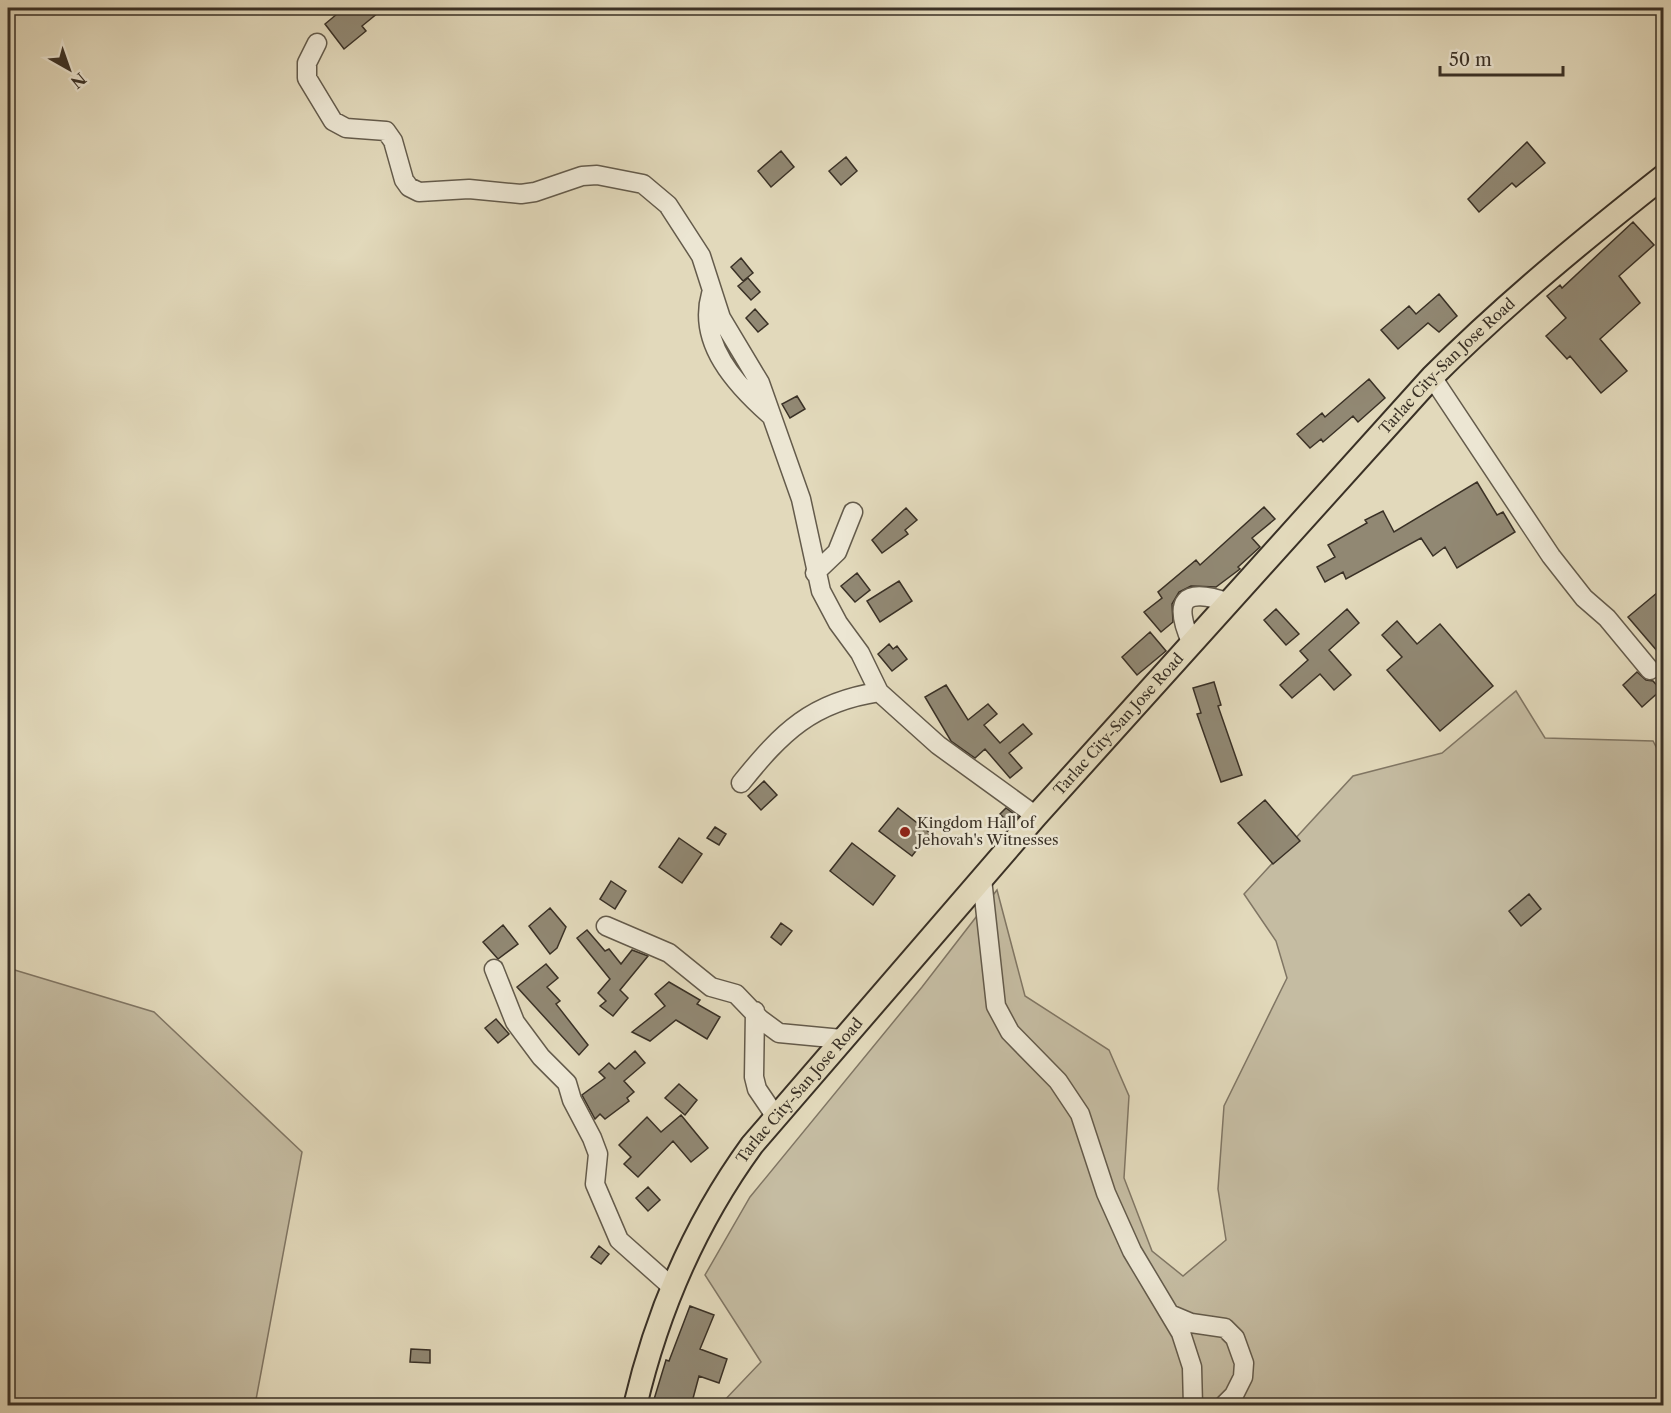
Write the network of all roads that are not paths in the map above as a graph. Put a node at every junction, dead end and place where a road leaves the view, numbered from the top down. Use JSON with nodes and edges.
{"nodes":[{"id":1,"x":317,"y":43,"type":"dead end"},
{"id":2,"x":1664,"y":176,"type":"edge"},
{"id":3,"x":1432,"y":377,"type":"junction"},
{"id":4,"x":853,"y":512,"type":"dead end"},
{"id":5,"x":815,"y":573,"type":"junction"},
{"id":6,"x":1229,"y":603,"type":"junction"},
{"id":7,"x":1192,"y":644,"type":"junction"},
{"id":8,"x":1650,"y":670,"type":"dead end"},
{"id":9,"x":879,"y":692,"type":"junction"},
{"id":10,"x":741,"y":783,"type":"dead end"},
{"id":11,"x":1036,"y":816,"type":"junction"},
{"id":12,"x":982,"y":879,"type":"junction"},
{"id":13,"x":606,"y":926,"type":"dead end"},
{"id":14,"x":494,"y":969,"type":"dead end"},
{"id":15,"x":754,"y":1011,"type":"junction"},
{"id":16,"x":842,"y":1039,"type":"junction"},
{"id":17,"x":776,"y":1117,"type":"junction"},
{"id":18,"x":673,"y":1288,"type":"junction"},
{"id":19,"x":1172,"y":1315,"type":"junction"},
{"id":20,"x":635,"y":1406,"type":"edge"},
{"id":21,"x":1193,"y":1406,"type":"edge"},
{"id":22,"x":1223,"y":1406,"type":"edge"}],
"edges":[{"from":1,"to":5,"type":"street"},
{"from":2,"to":3,"type":"main road","name":"Tarlac City-San Jose Road"},
{"from":3,"to":6,"type":"main road","name":"Tarlac City-San Jose Road"},
{"from":3,"to":8,"type":"street"},
{"from":4,"to":5,"type":"street"},
{"from":5,"to":9,"type":"street"},
{"from":6,"to":7,"type":"main road","name":"Tarlac City-San Jose Road"},
{"from":6,"to":7,"type":"street"},
{"from":7,"to":11,"type":"main road","name":"Tarlac City-San Jose Road"},
{"from":9,"to":10,"type":"street"},
{"from":9,"to":11,"type":"street"},
{"from":11,"to":12,"type":"main road","name":"Tarlac City-San Jose Road"},
{"from":12,"to":16,"type":"main road","name":"Tarlac City-San Jose Road"},
{"from":12,"to":19,"type":"street"},
{"from":13,"to":15,"type":"street"},
{"from":14,"to":18,"type":"street"},
{"from":15,"to":16,"type":"street"},
{"from":15,"to":17,"type":"street"},
{"from":16,"to":17,"type":"main road","name":"Tarlac City-San Jose Road"},
{"from":17,"to":18,"type":"main road","name":"Tarlac City-San Jose Road"},
{"from":18,"to":20,"type":"main road","name":"Tarlac City-San Jose Road"},
{"from":19,"to":21,"type":"street"},
{"from":19,"to":22,"type":"street"}]}
